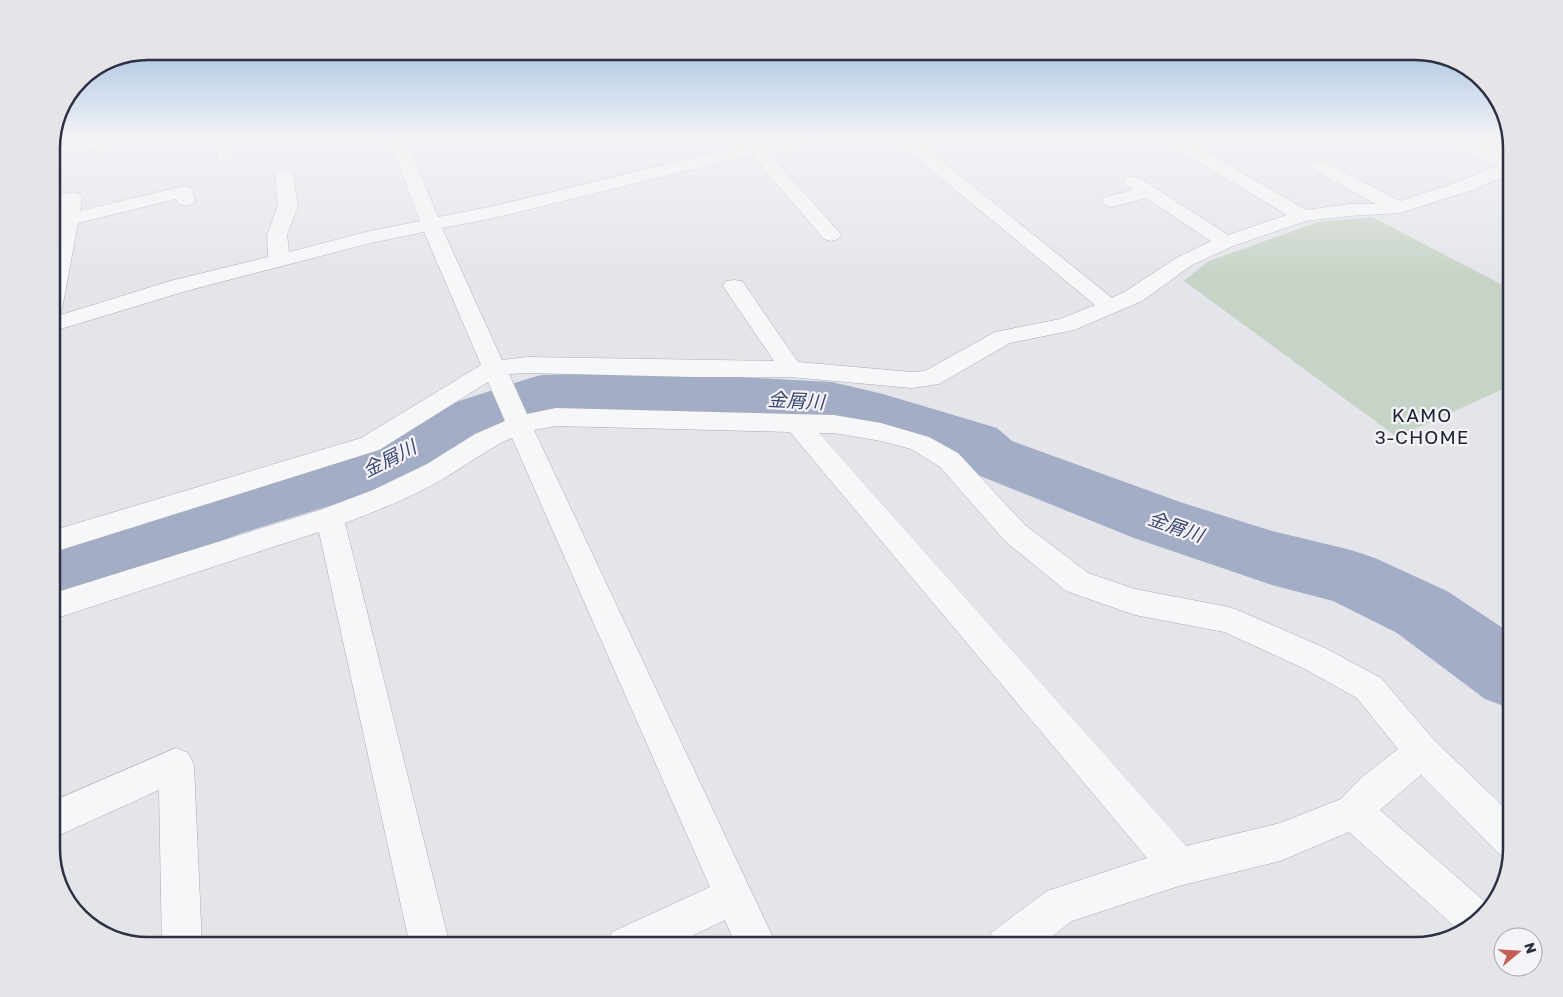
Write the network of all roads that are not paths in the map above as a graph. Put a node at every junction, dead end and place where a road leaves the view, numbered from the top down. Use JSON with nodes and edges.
{"nodes":[{"id":1,"x":285,"y":184,"type":"edge"},
{"id":2,"x":415,"y":184,"type":"edge"},
{"id":3,"x":610,"y":184,"type":"edge"},
{"id":4,"x":786,"y":184,"type":"edge"},
{"id":5,"x":959,"y":184,"type":"edge"},
{"id":6,"x":1248,"y":184,"type":"edge"},
{"id":7,"x":1353,"y":184,"type":"edge"},
{"id":8,"x":1471,"y":184,"type":"edge"},
{"id":9,"x":60,"y":200,"type":"edge"},
{"id":10,"x":186,"y":200,"type":"dead end"},
{"id":11,"x":1112,"y":201,"type":"dead end"},
{"id":12,"x":1397,"y":207,"type":"junction"},
{"id":13,"x":1303,"y":216,"type":"junction"},
{"id":14,"x":69,"y":219,"type":"junction"},
{"id":15,"x":431,"y":225,"type":"junction"},
{"id":16,"x":831,"y":235,"type":"dead end"},
{"id":17,"x":1226,"y":242,"type":"junction"},
{"id":18,"x":279,"y":260,"type":"junction"},
{"id":19,"x":60,"y":267,"type":"edge"},
{"id":20,"x":734,"y":286,"type":"dead end"},
{"id":21,"x":1110,"y":307,"type":"junction"},
{"id":22,"x":60,"y":323,"type":"edge"},
{"id":23,"x":494,"y":368,"type":"junction"},
{"id":24,"x":791,"y":368,"type":"junction"},
{"id":25,"x":520,"y":424,"type":"junction"},
{"id":26,"x":797,"y":424,"type":"junction"},
{"id":27,"x":330,"y":518,"type":"junction"},
{"id":28,"x":60,"y":540,"type":"edge"},
{"id":29,"x":60,"y":604,"type":"edge"},
{"id":30,"x":1422,"y":752,"type":"junction"},
{"id":31,"x":1354,"y":812,"type":"junction"},
{"id":32,"x":60,"y":817,"type":"edge"},
{"id":33,"x":1503,"y":832,"type":"edge"},
{"id":34,"x":1179,"y":866,"type":"junction"},
{"id":35,"x":734,"y":896,"type":"junction"},
{"id":36,"x":1472,"y":916,"type":"edge"},
{"id":37,"x":182,"y":937,"type":"edge"},
{"id":38,"x":428,"y":937,"type":"edge"},
{"id":39,"x":645,"y":937,"type":"edge"},
{"id":40,"x":753,"y":937,"type":"edge"},
{"id":41,"x":1018,"y":937,"type":"edge"}],
"edges":[{"from":1,"to":18,"type":"street"},
{"from":2,"to":15,"type":"street"},
{"from":3,"to":15,"type":"street"},
{"from":4,"to":16,"type":"street"},
{"from":5,"to":21,"type":"street"},
{"from":6,"to":13,"type":"street"},
{"from":7,"to":12,"type":"street"},
{"from":8,"to":12,"type":"street"},
{"from":9,"to":14,"type":"street"},
{"from":10,"to":14,"type":"street"},
{"from":11,"to":17,"type":"street"},
{"from":12,"to":13,"type":"street"},
{"from":13,"to":17,"type":"street"},
{"from":14,"to":19,"type":"street"},
{"from":15,"to":18,"type":"street"},
{"from":15,"to":23,"type":"street"},
{"from":17,"to":21,"type":"street"},
{"from":18,"to":22,"type":"street"},
{"from":20,"to":24,"type":"street"},
{"from":21,"to":24,"type":"street"},
{"from":23,"to":24,"type":"street"},
{"from":23,"to":25,"type":"street"},
{"from":23,"to":28,"type":"street"},
{"from":25,"to":26,"type":"street"},
{"from":25,"to":27,"type":"street"},
{"from":25,"to":35,"type":"street"},
{"from":26,"to":30,"type":"street"},
{"from":26,"to":34,"type":"street"},
{"from":27,"to":29,"type":"street"},
{"from":27,"to":38,"type":"street"},
{"from":30,"to":31,"type":"street"},
{"from":30,"to":33,"type":"street"},
{"from":31,"to":34,"type":"street"},
{"from":31,"to":36,"type":"street"},
{"from":32,"to":37,"type":"street"},
{"from":34,"to":41,"type":"street"},
{"from":35,"to":39,"type":"street"},
{"from":35,"to":40,"type":"street"}]}
